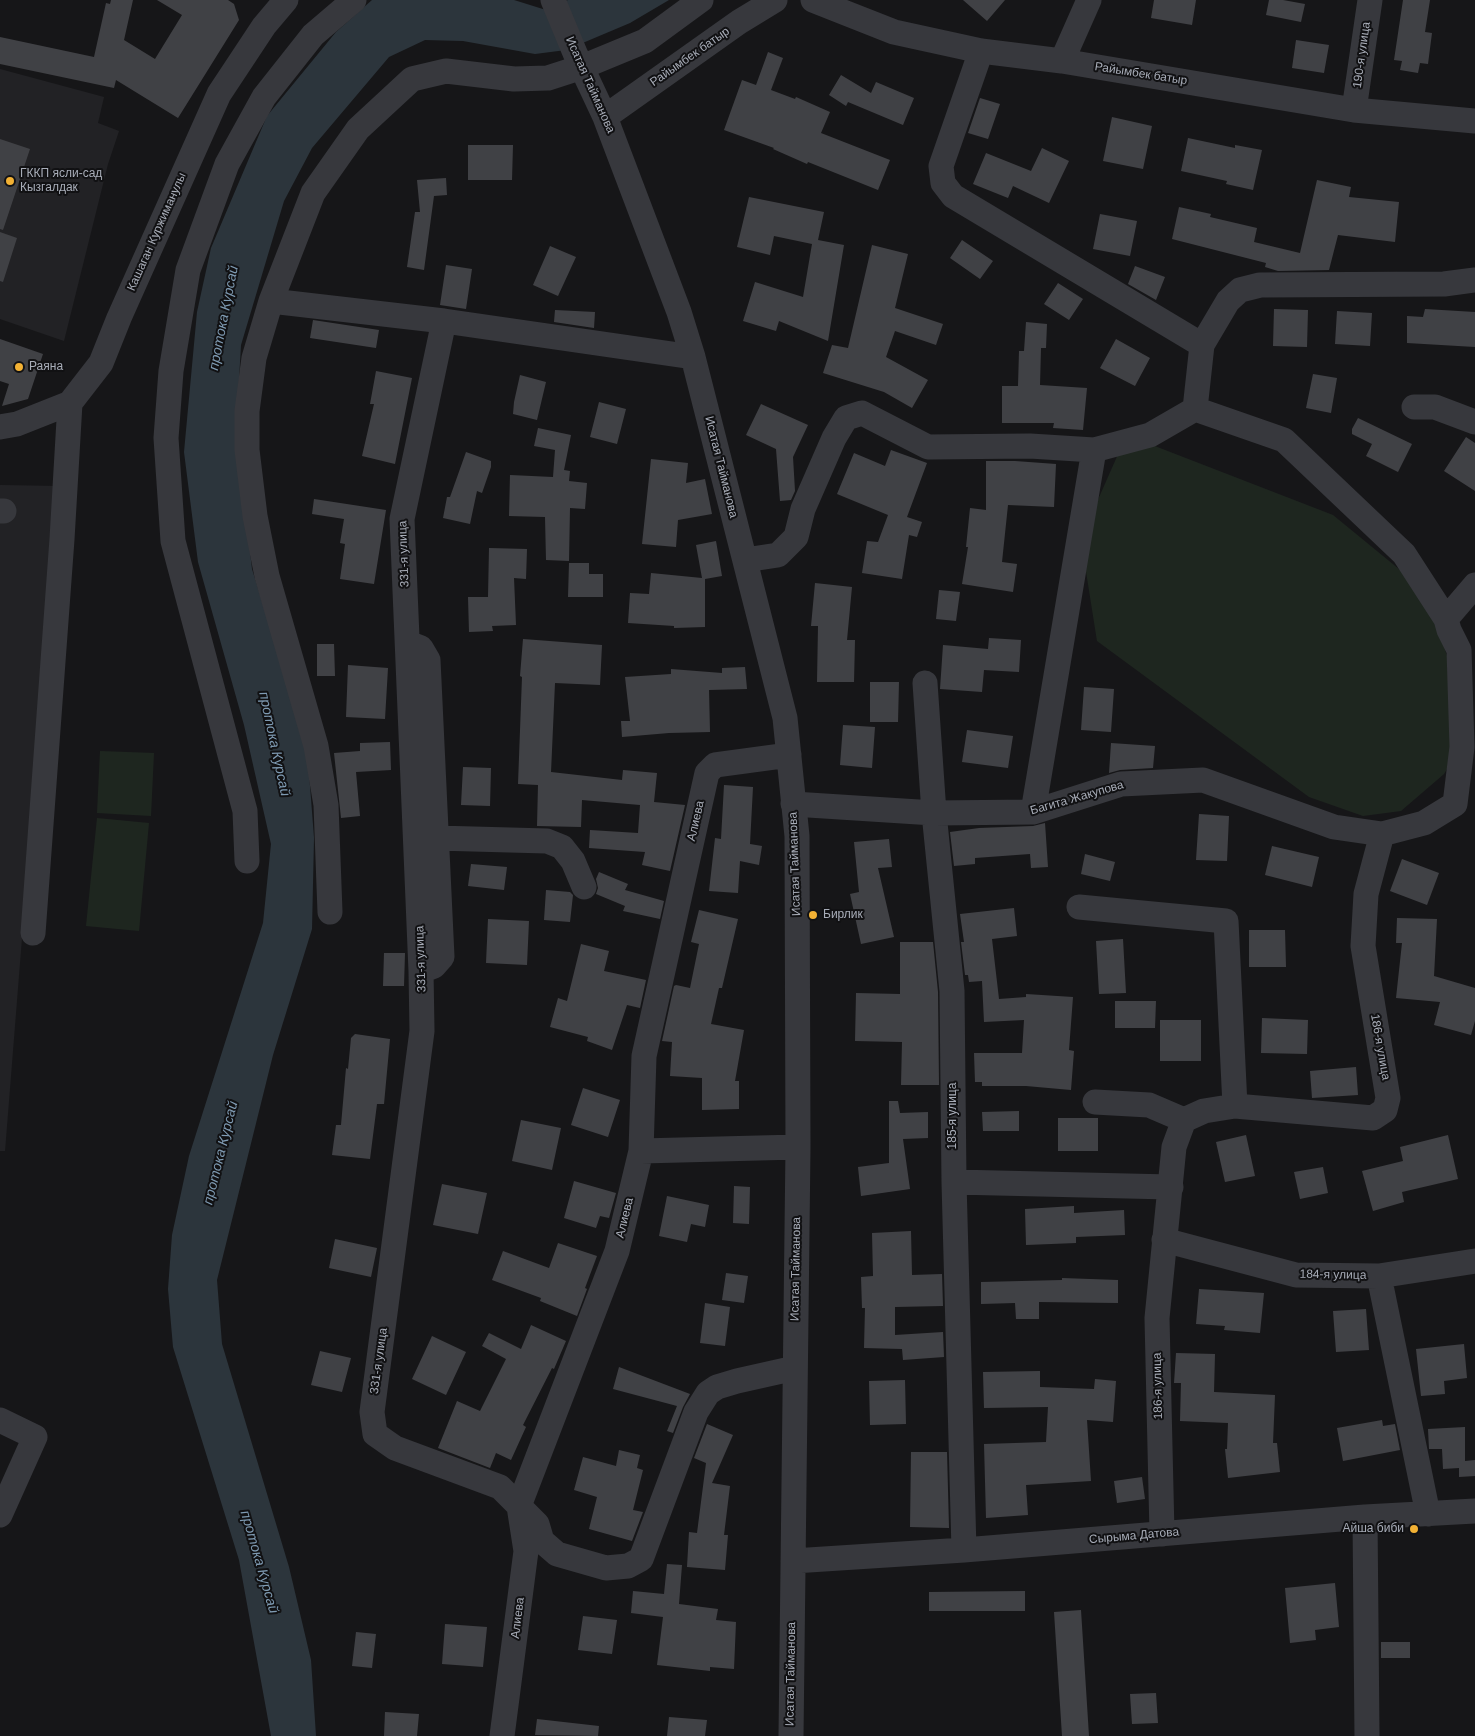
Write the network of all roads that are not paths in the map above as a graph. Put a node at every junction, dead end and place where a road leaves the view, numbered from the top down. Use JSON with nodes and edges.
{"nodes":[{"id":1,"x":354,"y":0,"type":"edge"},
{"id":2,"x":553,"y":0,"type":"edge"},
{"id":3,"x":701,"y":0,"type":"edge"},
{"id":4,"x":775,"y":0,"type":"edge"},
{"id":5,"x":813,"y":0,"type":"edge"},
{"id":6,"x":1089,"y":0,"type":"edge"},
{"id":7,"x":1370,"y":0,"type":"edge"},
{"id":8,"x":283,"y":1,"type":"edge"},
{"id":9,"x":981,"y":51,"type":"junction"},
{"id":10,"x":578,"y":60,"type":"junction"},
{"id":11,"x":1062,"y":61,"type":"junction"},
{"id":12,"x":1354,"y":110,"type":"junction"},
{"id":13,"x":605,"y":117,"type":"junction"},
{"id":14,"x":1475,"y":121,"type":"edge"},
{"id":15,"x":1475,"y":280,"type":"edge"},
{"id":16,"x":271,"y":301,"type":"junction"},
{"id":17,"x":444,"y":321,"type":"junction"},
{"id":18,"x":1202,"y":345,"type":"junction"},
{"id":19,"x":693,"y":357,"type":"junction"},
{"id":20,"x":70,"y":403,"type":"junction"},
{"id":21,"x":1414,"y":407,"type":"dead end"},
{"id":22,"x":1196,"y":409,"type":"junction"},
{"id":23,"x":1475,"y":422,"type":"edge"},
{"id":24,"x":0,"y":426,"type":"edge"},
{"id":25,"x":1094,"y":450,"type":"junction"},
{"id":26,"x":745,"y":560,"type":"junction"},
{"id":27,"x":1475,"y":585,"type":"edge"},
{"id":28,"x":1446,"y":619,"type":"junction"},
{"id":29,"x":1467,"y":656,"type":"edge"},
{"id":30,"x":925,"y":683,"type":"dead end"},
{"id":31,"x":788,"y":755,"type":"junction"},
{"id":32,"x":425,"y":801,"type":"junction"},
{"id":33,"x":793,"y":804,"type":"junction"},
{"id":34,"x":1465,"y":809,"type":"edge"},
{"id":35,"x":1033,"y":812,"type":"junction"},
{"id":36,"x":934,"y":813,"type":"junction"},
{"id":37,"x":1382,"y":834,"type":"junction"},
{"id":38,"x":436,"y":838,"type":"junction"},
{"id":39,"x":247,"y":861,"type":"dead end"},
{"id":40,"x":584,"y":887,"type":"dead end"},
{"id":41,"x":1079,"y":907,"type":"dead end"},
{"id":42,"x":330,"y":912,"type":"dead end"},
{"id":43,"x":33,"y":933,"type":"dead end"},
{"id":44,"x":422,"y":971,"type":"junction"},
{"id":45,"x":1095,"y":1102,"type":"dead end"},
{"id":46,"x":1235,"y":1106,"type":"junction"},
{"id":47,"x":1184,"y":1120,"type":"junction"},
{"id":48,"x":798,"y":1147,"type":"junction"},
{"id":49,"x":641,"y":1151,"type":"junction"},
{"id":50,"x":954,"y":1182,"type":"junction"},
{"id":51,"x":1171,"y":1187,"type":"junction"},
{"id":52,"x":1164,"y":1240,"type":"junction"},
{"id":53,"x":1475,"y":1261,"type":"edge"},
{"id":54,"x":1379,"y":1276,"type":"junction"},
{"id":55,"x":795,"y":1368,"type":"junction"},
{"id":56,"x":0,"y":1420,"type":"edge"},
{"id":57,"x":519,"y":1506,"type":"junction"},
{"id":58,"x":1475,"y":1511,"type":"edge"},
{"id":59,"x":1428,"y":1514,"type":"junction"},
{"id":60,"x":0,"y":1515,"type":"edge"},
{"id":61,"x":1365,"y":1516,"type":"junction"},
{"id":62,"x":1162,"y":1534,"type":"junction"},
{"id":63,"x":964,"y":1550,"type":"junction"},
{"id":64,"x":793,"y":1561,"type":"junction"},
{"id":65,"x":502,"y":1736,"type":"edge"},
{"id":66,"x":791,"y":1736,"type":"edge"},
{"id":67,"x":1367,"y":1736,"type":"edge"}],
"edges":[{"from":1,"to":39,"type":"street"},
{"from":2,"to":10,"type":"street","name":"Исатая Тайманова"},
{"from":3,"to":10,"type":"street"},
{"from":4,"to":13,"type":"street","name":"Райымбек батыр"},
{"from":5,"to":9,"type":"street","name":"Райымбек батыр"},
{"from":6,"to":11,"type":"street"},
{"from":7,"to":12,"type":"street","name":"190-я улица"},
{"from":8,"to":20,"type":"street","name":"Кашаган Куржиманулы"},
{"from":9,"to":11,"type":"street","name":"Райымбек батыр"},
{"from":9,"to":18,"type":"street"},
{"from":10,"to":13,"type":"street","name":"Исатая Тайманова"},
{"from":10,"to":16,"type":"street"},
{"from":11,"to":12,"type":"street","name":"Райымбек батыр"},
{"from":12,"to":14,"type":"street","name":"Райымбек батыр"},
{"from":13,"to":19,"type":"street","name":"Исатая Тайманова"},
{"from":15,"to":18,"type":"street"},
{"from":16,"to":17,"type":"street"},
{"from":16,"to":42,"type":"street"},
{"from":17,"to":19,"type":"street"},
{"from":17,"to":32,"type":"street","name":"331-я улица"},
{"from":18,"to":22,"type":"street"},
{"from":19,"to":26,"type":"street","name":"Исатая Тайманова"},
{"from":20,"to":24,"type":"street"},
{"from":20,"to":43,"type":"street"},
{"from":21,"to":23,"type":"street"},
{"from":22,"to":25,"type":"street"},
{"from":22,"to":28,"type":"street"},
{"from":25,"to":26,"type":"street"},
{"from":25,"to":35,"type":"street"},
{"from":26,"to":31,"type":"street","name":"Исатая Тайманова"},
{"from":27,"to":28,"type":"street"},
{"from":28,"to":29,"type":"street"},
{"from":29,"to":34,"type":"street"},
{"from":30,"to":36,"type":"street","name":"185-я улица"},
{"from":31,"to":33,"type":"street","name":"Исатая Тайманова"},
{"from":31,"to":49,"type":"street","name":"Алиева"},
{"from":32,"to":38,"type":"street"},
{"from":32,"to":44,"type":"street","name":"331-я улица"},
{"from":33,"to":36,"type":"street","name":"Багита Жакупова"},
{"from":33,"to":48,"type":"street","name":"Исатая Тайманова"},
{"from":34,"to":37,"type":"street"},
{"from":35,"to":36,"type":"street","name":"Багита Жакупова"},
{"from":35,"to":37,"type":"street","name":"Багита Жакупова"},
{"from":36,"to":50,"type":"street","name":"185-я улица"},
{"from":37,"to":46,"type":"street","name":"186-я улица"},
{"from":38,"to":40,"type":"street"},
{"from":38,"to":44,"type":"street"},
{"from":41,"to":46,"type":"street"},
{"from":44,"to":57,"type":"street","name":"331-я улица"},
{"from":45,"to":47,"type":"street"},
{"from":46,"to":47,"type":"street","name":"186-я улица"},
{"from":47,"to":51,"type":"street","name":"186-я улица"},
{"from":48,"to":49,"type":"street"},
{"from":48,"to":55,"type":"street","name":"Исатая Тайманова"},
{"from":49,"to":57,"type":"street","name":"Алиева"},
{"from":50,"to":51,"type":"street"},
{"from":50,"to":63,"type":"street","name":"185-я улица"},
{"from":51,"to":52,"type":"street","name":"186-я улица"},
{"from":52,"to":54,"type":"street","name":"184-я улица"},
{"from":52,"to":62,"type":"street","name":"186-я улица"},
{"from":53,"to":54,"type":"street","name":"184-я улица"},
{"from":54,"to":59,"type":"street"},
{"from":55,"to":57,"type":"street","name":"331-я улица"},
{"from":55,"to":64,"type":"street","name":"Исатая Тайманова"},
{"from":56,"to":60,"type":"street"},
{"from":57,"to":65,"type":"street","name":"Алиева"},
{"from":58,"to":59,"type":"street","name":"Сырыма Датова"},
{"from":59,"to":61,"type":"street","name":"Сырыма Датова"},
{"from":61,"to":62,"type":"street","name":"Сырыма Датова"},
{"from":61,"to":67,"type":"street"},
{"from":62,"to":63,"type":"street","name":"Сырыма Датова"},
{"from":63,"to":64,"type":"street","name":"Сырыма Датова"},
{"from":64,"to":66,"type":"street","name":"Исатая Тайманова"}]}
